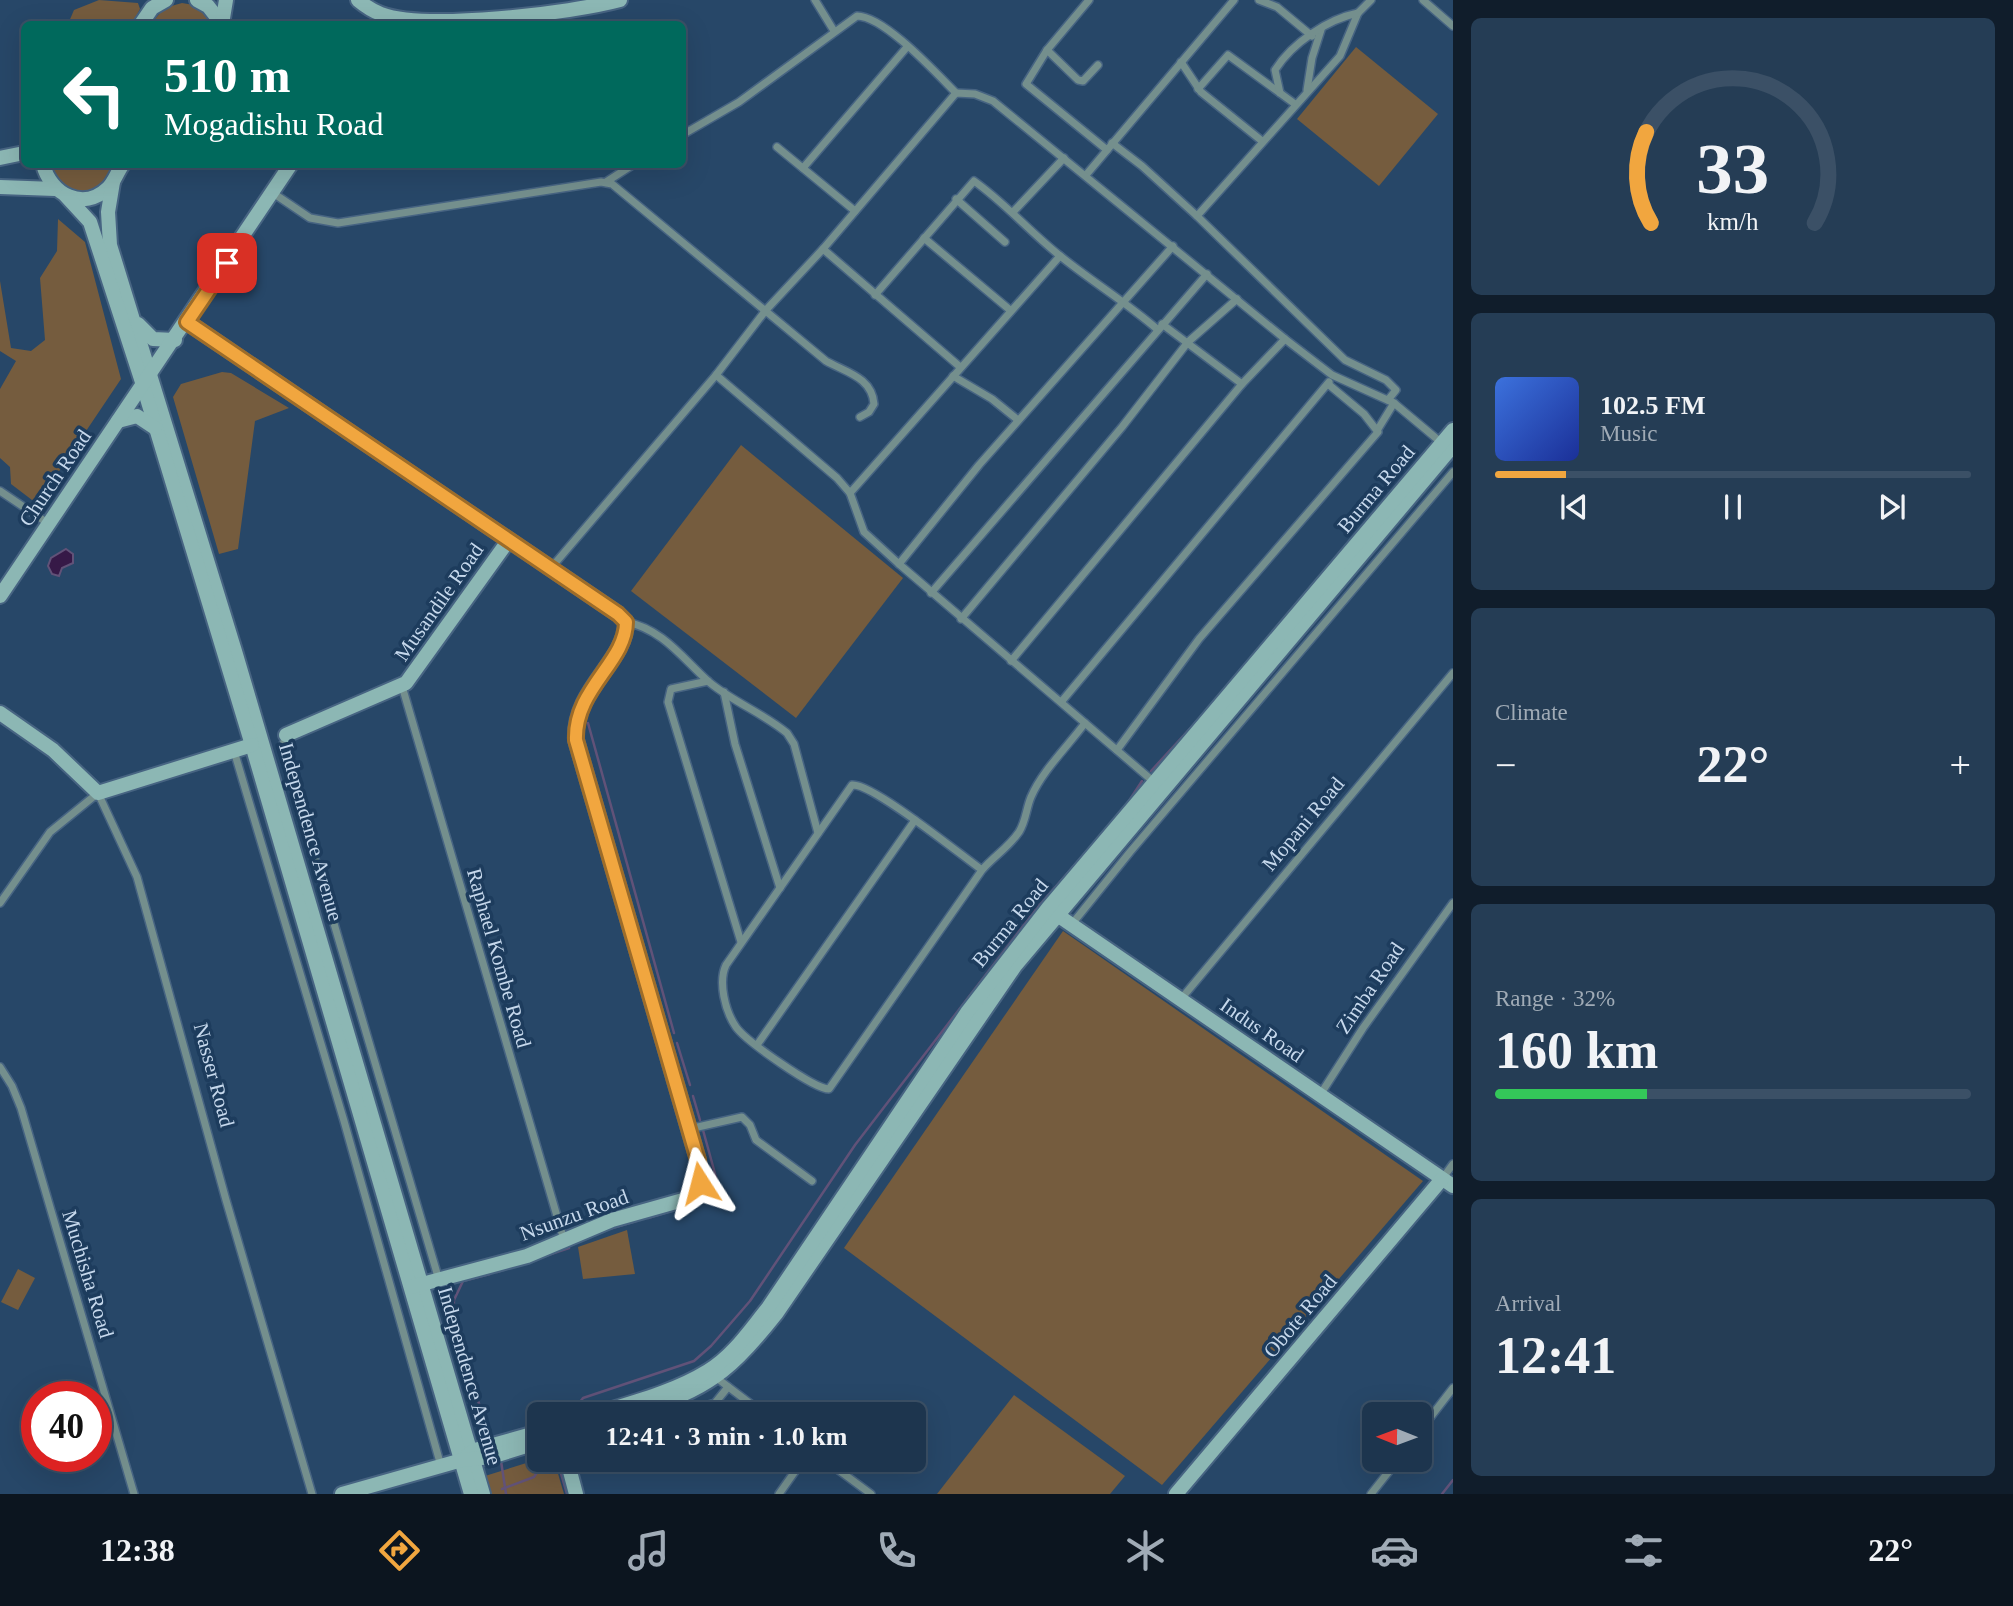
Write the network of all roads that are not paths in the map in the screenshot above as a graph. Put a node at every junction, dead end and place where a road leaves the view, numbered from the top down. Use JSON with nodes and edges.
{"nodes":[{"id":1,"x":166,"y":0,"type":"edge"},
{"id":2,"x":197,"y":0,"type":"edge"},
{"id":3,"x":226,"y":0,"type":"edge"},
{"id":4,"x":358,"y":0,"type":"edge"},
{"id":5,"x":620,"y":0,"type":"edge"},
{"id":6,"x":815,"y":0,"type":"edge"},
{"id":7,"x":1089,"y":0,"type":"edge"},
{"id":8,"x":1234,"y":0,"type":"edge"},
{"id":9,"x":1259,"y":0,"type":"edge"},
{"id":10,"x":1371,"y":0,"type":"edge"},
{"id":11,"x":1423,"y":0,"type":"edge"},
{"id":12,"x":153,"y":4,"type":"edge"},
{"id":13,"x":586,"y":5,"type":"edge"},
{"id":14,"x":1359,"y":13,"type":"junction"},
{"id":15,"x":378,"y":19,"type":"edge"},
{"id":16,"x":143,"y":21,"type":"edge"},
{"id":17,"x":220,"y":21,"type":"edge"},
{"id":18,"x":222,"y":21,"type":"edge"},
{"id":19,"x":396,"y":21,"type":"edge"},
{"id":20,"x":433,"y":21,"type":"edge"},
{"id":21,"x":1452,"y":23,"type":"edge"},
{"id":22,"x":1321,"y":29,"type":"junction"},
{"id":23,"x":834,"y":31,"type":"junction"},
{"id":24,"x":1312,"y":36,"type":"junction"},
{"id":25,"x":907,"y":47,"type":"junction"},
{"id":26,"x":1047,"y":50,"type":"junction"},
{"id":27,"x":1181,"y":62,"type":"junction"},
{"id":28,"x":1098,"y":65,"type":"dead end"},
{"id":29,"x":1198,"y":89,"type":"junction"},
{"id":30,"x":1307,"y":91,"type":"junction"},
{"id":31,"x":956,"y":93,"type":"junction"},
{"id":32,"x":1280,"y":93,"type":"junction"},
{"id":33,"x":1295,"y":104,"type":"junction"},
{"id":34,"x":686,"y":133,"type":"edge"},
{"id":35,"x":1262,"y":141,"type":"junction"},
{"id":36,"x":777,"y":147,"type":"dead end"},
{"id":37,"x":1110,"y":147,"type":"junction"},
{"id":38,"x":21,"y":154,"type":"edge"},
{"id":39,"x":0,"y":158,"type":"edge"},
{"id":40,"x":1064,"y":158,"type":"junction"},
{"id":41,"x":44,"y":168,"type":"edge"},
{"id":42,"x":288,"y":168,"type":"edge"},
{"id":43,"x":628,"y":168,"type":"edge"},
{"id":44,"x":803,"y":168,"type":"junction"},
{"id":45,"x":119,"y":170,"type":"edge"},
{"id":46,"x":1086,"y":175,"type":"junction"},
{"id":47,"x":606,"y":183,"type":"junction"},
{"id":48,"x":0,"y":187,"type":"edge"},
{"id":49,"x":61,"y":192,"type":"junction"},
{"id":50,"x":272,"y":193,"type":"junction"},
{"id":51,"x":956,"y":199,"type":"junction"},
{"id":52,"x":855,"y":211,"type":"junction"},
{"id":53,"x":1014,"y":211,"type":"junction"},
{"id":54,"x":1197,"y":216,"type":"junction"},
{"id":55,"x":924,"y":238,"type":"junction"},
{"id":56,"x":1005,"y":242,"type":"dead end"},
{"id":57,"x":1172,"y":246,"type":"junction"},
{"id":58,"x":823,"y":249,"type":"junction"},
{"id":59,"x":1060,"y":256,"type":"junction"},
{"id":60,"x":1208,"y":274,"type":"junction"},
{"id":61,"x":875,"y":295,"type":"junction"},
{"id":62,"x":1237,"y":299,"type":"junction"},
{"id":63,"x":1125,"y":302,"type":"junction"},
{"id":64,"x":766,"y":310,"type":"junction"},
{"id":65,"x":1010,"y":310,"type":"junction"},
{"id":66,"x":133,"y":318,"type":"junction"},
{"id":67,"x":187,"y":322,"type":"junction"},
{"id":68,"x":1159,"y":327,"type":"junction"},
{"id":69,"x":1284,"y":339,"type":"junction"},
{"id":70,"x":175,"y":340,"type":"junction"},
{"id":71,"x":1188,"y":342,"type":"junction"},
{"id":72,"x":959,"y":366,"type":"junction"},
{"id":73,"x":1332,"y":374,"type":"junction"},
{"id":74,"x":716,"y":375,"type":"junction"},
{"id":75,"x":953,"y":376,"type":"junction"},
{"id":76,"x":147,"y":378,"type":"junction"},
{"id":77,"x":1241,"y":384,"type":"junction"},
{"id":78,"x":1328,"y":384,"type":"junction"},
{"id":79,"x":1391,"y":401,"type":"junction"},
{"id":80,"x":860,"y":417,"type":"dead end"},
{"id":81,"x":1018,"y":420,"type":"junction"},
{"id":82,"x":118,"y":421,"type":"junction"},
{"id":83,"x":156,"y":429,"type":"junction"},
{"id":84,"x":1378,"y":429,"type":"junction"},
{"id":85,"x":1453,"y":430,"type":"edge"},
{"id":86,"x":1450,"y":448,"type":"edge"},
{"id":87,"x":1453,"y":472,"type":"edge"},
{"id":88,"x":0,"y":491,"type":"edge"},
{"id":89,"x":850,"y":493,"type":"junction"},
{"id":90,"x":49,"y":524,"type":"junction"},
{"id":91,"x":508,"y":541,"type":"junction"},
{"id":92,"x":899,"y":564,"type":"junction"},
{"id":93,"x":551,"y":568,"type":"junction"},
{"id":94,"x":931,"y":593,"type":"junction"},
{"id":95,"x":0,"y":596,"type":"edge"},
{"id":96,"x":961,"y":619,"type":"junction"},
{"id":97,"x":626,"y":622,"type":"junction"},
{"id":98,"x":1011,"y":661,"type":"junction"},
{"id":99,"x":1453,"y":673,"type":"edge"},
{"id":100,"x":708,"y":681,"type":"junction"},
{"id":101,"x":402,"y":686,"type":"junction"},
{"id":102,"x":724,"y":692,"type":"junction"},
{"id":103,"x":1062,"y":701,"type":"junction"},
{"id":104,"x":0,"y":713,"type":"edge"},
{"id":105,"x":1085,"y":723,"type":"junction"},
{"id":106,"x":286,"y":736,"type":"joint"},
{"id":107,"x":252,"y":745,"type":"junction"},
{"id":108,"x":1117,"y":750,"type":"junction"},
{"id":109,"x":234,"y":751,"type":"junction"},
{"id":110,"x":1154,"y":782,"type":"junction"},
{"id":111,"x":98,"y":793,"type":"junction"},
{"id":112,"x":915,"y":820,"type":"junction"},
{"id":113,"x":818,"y":833,"type":"junction"},
{"id":114,"x":982,"y":870,"type":"junction"},
{"id":115,"x":780,"y":888,"type":"junction"},
{"id":116,"x":0,"y":903,"type":"edge"},
{"id":117,"x":1453,"y":903,"type":"edge"},
{"id":118,"x":1052,"y":911,"type":"junction"},
{"id":119,"x":1072,"y":924,"type":"junction"},
{"id":120,"x":741,"y":942,"type":"junction"},
{"id":121,"x":1181,"y":999,"type":"junction"},
{"id":122,"x":757,"y":1045,"type":"junction"},
{"id":123,"x":0,"y":1067,"type":"edge"},
{"id":124,"x":1319,"y":1096,"type":"junction"},
{"id":125,"x":689,"y":1129,"type":"junction"},
{"id":126,"x":1453,"y":1164,"type":"edge"},
{"id":127,"x":812,"y":1181,"type":"dead end"},
{"id":128,"x":1447,"y":1183,"type":"edge"},
{"id":129,"x":564,"y":1240,"type":"junction"},
{"id":130,"x":439,"y":1280,"type":"junction"},
{"id":131,"x":417,"y":1286,"type":"junction"},
{"id":132,"x":718,"y":1379,"type":"junction"},
{"id":133,"x":1453,"y":1388,"type":"edge"},
{"id":134,"x":634,"y":1402,"type":"edge"},
{"id":135,"x":666,"y":1402,"type":"edge"},
{"id":136,"x":715,"y":1402,"type":"edge"},
{"id":137,"x":748,"y":1402,"type":"edge"},
{"id":138,"x":1432,"y":1415,"type":"edge"},
{"id":139,"x":527,"y":1436,"type":"edge"},
{"id":140,"x":527,"y":1445,"type":"edge"},
{"id":141,"x":468,"y":1458,"type":"junction"},
{"id":142,"x":441,"y":1466,"type":"junction"},
{"id":143,"x":570,"y":1472,"type":"edge"},
{"id":144,"x":795,"y":1472,"type":"edge"},
{"id":145,"x":841,"y":1472,"type":"edge"},
{"id":146,"x":1388,"y":1472,"type":"edge"},
{"id":147,"x":1179,"y":1493,"type":"edge"},
{"id":148,"x":134,"y":1494,"type":"edge"},
{"id":149,"x":313,"y":1494,"type":"edge"},
{"id":150,"x":342,"y":1494,"type":"edge"},
{"id":151,"x":471,"y":1494,"type":"edge"},
{"id":152,"x":483,"y":1494,"type":"edge"},
{"id":153,"x":576,"y":1494,"type":"edge"},
{"id":154,"x":779,"y":1494,"type":"edge"},
{"id":155,"x":871,"y":1494,"type":"edge"},
{"id":156,"x":1371,"y":1494,"type":"edge"}],
"edges":[{"from":1,"to":12,"type":"main road"},
{"from":2,"to":17,"type":"main road"},
{"from":3,"to":18,"type":"main road"},
{"from":4,"to":15,"type":"main road"},
{"from":5,"to":13,"type":"main road"},
{"from":6,"to":23,"type":"street"},
{"from":7,"to":26,"type":"street"},
{"from":8,"to":27,"type":"street"},
{"from":9,"to":24,"type":"street"},
{"from":10,"to":14,"type":"street"},
{"from":11,"to":21,"type":"street"},
{"from":12,"to":16,"type":"main road"},
{"from":13,"to":20,"type":"main road"},
{"from":14,"to":22,"type":"street"},
{"from":14,"to":30,"type":"street"},
{"from":15,"to":19,"type":"main road"},
{"from":22,"to":24,"type":"street"},
{"from":22,"to":30,"type":"street"},
{"from":23,"to":25,"type":"street"},
{"from":23,"to":34,"type":"street"},
{"from":24,"to":32,"type":"street"},
{"from":25,"to":31,"type":"street"},
{"from":25,"to":44,"type":"street"},
{"from":26,"to":28,"type":"street"},
{"from":26,"to":37,"type":"street"},
{"from":27,"to":29,"type":"street"},
{"from":27,"to":37,"type":"street"},
{"from":29,"to":32,"type":"street"},
{"from":29,"to":35,"type":"street"},
{"from":30,"to":33,"type":"street"},
{"from":31,"to":40,"type":"street"},
{"from":31,"to":52,"type":"street"},
{"from":32,"to":33,"type":"street"},
{"from":33,"to":35,"type":"street"},
{"from":35,"to":54,"type":"street"},
{"from":36,"to":44,"type":"street"},
{"from":37,"to":46,"type":"street"},
{"from":37,"to":54,"type":"street"},
{"from":38,"to":39,"type":"main road"},
{"from":40,"to":46,"type":"street"},
{"from":40,"to":53,"type":"street"},
{"from":41,"to":49,"type":"main road","name":"Independence Avenue"},
{"from":42,"to":50,"type":"main road","name":"Church Road"},
{"from":43,"to":47,"type":"street"},
{"from":44,"to":52,"type":"street"},
{"from":45,"to":49,"type":"main road"},
{"from":45,"to":66,"type":"main road","name":"Independence Avenue"},
{"from":46,"to":57,"type":"street"},
{"from":47,"to":50,"type":"street"},
{"from":47,"to":64,"type":"street"},
{"from":48,"to":49,"type":"main road"},
{"from":49,"to":76,"type":"main road","name":"Independence Avenue"},
{"from":50,"to":67,"type":"main road","name":"Church Road"},
{"from":51,"to":53,"type":"street"},
{"from":51,"to":55,"type":"street"},
{"from":51,"to":56,"type":"street"},
{"from":52,"to":58,"type":"street"},
{"from":53,"to":59,"type":"street"},
{"from":54,"to":79,"type":"street"},
{"from":55,"to":61,"type":"street"},
{"from":55,"to":65,"type":"street"},
{"from":57,"to":60,"type":"street"},
{"from":57,"to":63,"type":"street"},
{"from":58,"to":61,"type":"street"},
{"from":58,"to":64,"type":"street"},
{"from":59,"to":63,"type":"street"},
{"from":59,"to":65,"type":"street"},
{"from":60,"to":62,"type":"street"},
{"from":60,"to":68,"type":"street"},
{"from":61,"to":72,"type":"street"},
{"from":62,"to":69,"type":"street"},
{"from":62,"to":71,"type":"street"},
{"from":63,"to":68,"type":"street"},
{"from":63,"to":81,"type":"street"},
{"from":64,"to":74,"type":"street"},
{"from":64,"to":80,"type":"street"},
{"from":65,"to":72,"type":"street"},
{"from":66,"to":70,"type":"main road"},
{"from":66,"to":76,"type":"main road","name":"Independence Avenue"},
{"from":67,"to":70,"type":"main road","name":"Church Road"},
{"from":67,"to":91,"type":"main road"},
{"from":68,"to":71,"type":"street"},
{"from":68,"to":94,"type":"street"},
{"from":69,"to":73,"type":"street"},
{"from":69,"to":77,"type":"street"},
{"from":70,"to":76,"type":"main road","name":"Church Road"},
{"from":71,"to":77,"type":"street"},
{"from":71,"to":96,"type":"street"},
{"from":72,"to":75,"type":"street"},
{"from":73,"to":78,"type":"street"},
{"from":73,"to":79,"type":"street"},
{"from":74,"to":89,"type":"street"},
{"from":74,"to":93,"type":"street"},
{"from":75,"to":81,"type":"street"},
{"from":75,"to":89,"type":"street"},
{"from":76,"to":82,"type":"main road","name":"Church Road"},
{"from":76,"to":83,"type":"main road","name":"Independence Avenue"},
{"from":76,"to":131,"type":"main road","name":"Independence Avenue"},
{"from":77,"to":98,"type":"street"},
{"from":78,"to":84,"type":"street"},
{"from":78,"to":103,"type":"street"},
{"from":79,"to":84,"type":"street"},
{"from":79,"to":86,"type":"street"},
{"from":81,"to":92,"type":"street"},
{"from":82,"to":83,"type":"main road"},
{"from":82,"to":90,"type":"main road","name":"Church Road"},
{"from":83,"to":107,"type":"main road","name":"Independence Avenue"},
{"from":84,"to":108,"type":"street"},
{"from":85,"to":86,"type":"main road","name":"Burma Road"},
{"from":86,"to":110,"type":"main road","name":"Burma Road"},
{"from":86,"to":118,"type":"main road","name":"Burma Road"},
{"from":87,"to":119,"type":"street"},
{"from":88,"to":90,"type":"street"},
{"from":89,"to":92,"type":"street"},
{"from":90,"to":95,"type":"main road","name":"Church Road"},
{"from":91,"to":93,"type":"main road"},
{"from":91,"to":101,"type":"main road","name":"Musandile Road"},
{"from":92,"to":94,"type":"street"},
{"from":93,"to":97,"type":"main road"},
{"from":94,"to":96,"type":"street"},
{"from":96,"to":98,"type":"street"},
{"from":97,"to":100,"type":"street"},
{"from":97,"to":125,"type":"main road","name":"Nsunzu Road"},
{"from":98,"to":103,"type":"street"},
{"from":99,"to":121,"type":"street","name":"Mopani Road"},
{"from":100,"to":102,"type":"street"},
{"from":100,"to":120,"type":"street"},
{"from":101,"to":106,"type":"main road","name":"Musandile Road"},
{"from":101,"to":129,"type":"street","name":"Raphael Kombe Road"},
{"from":102,"to":113,"type":"street"},
{"from":102,"to":115,"type":"street"},
{"from":103,"to":105,"type":"street"},
{"from":104,"to":111,"type":"main road","name":"Nasser Road"},
{"from":105,"to":108,"type":"street"},
{"from":105,"to":114,"type":"street"},
{"from":106,"to":130,"type":"street"},
{"from":107,"to":109,"type":"main road"},
{"from":107,"to":131,"type":"main road","name":"Independence Avenue"},
{"from":108,"to":110,"type":"street"},
{"from":109,"to":111,"type":"main road"},
{"from":109,"to":142,"type":"street"},
{"from":110,"to":118,"type":"main road","name":"Burma Road"},
{"from":111,"to":116,"type":"street"},
{"from":111,"to":149,"type":"street","name":"Nasser Road"},
{"from":112,"to":113,"type":"street"},
{"from":112,"to":114,"type":"street"},
{"from":112,"to":122,"type":"street"},
{"from":113,"to":115,"type":"street"},
{"from":114,"to":122,"type":"street"},
{"from":115,"to":120,"type":"street"},
{"from":117,"to":124,"type":"street","name":"Zimba Road"},
{"from":118,"to":119,"type":"main road","name":"Indus Road"},
{"from":118,"to":132,"type":"main road","name":"Burma Road"},
{"from":119,"to":121,"type":"main road","name":"Indus Road"},
{"from":120,"to":122,"type":"street"},
{"from":121,"to":124,"type":"main road","name":"Indus Road"},
{"from":123,"to":148,"type":"street","name":"Muchisha Road"},
{"from":124,"to":128,"type":"main road","name":"Indus Road"},
{"from":125,"to":127,"type":"street"},
{"from":125,"to":129,"type":"main road","name":"Nsunzu Road"},
{"from":126,"to":128,"type":"street","name":"Obote Road"},
{"from":128,"to":147,"type":"main road","name":"Obote Road"},
{"from":129,"to":130,"type":"main road","name":"Nsunzu Road"},
{"from":130,"to":131,"type":"main road","name":"Nsunzu Road"},
{"from":131,"to":141,"type":"main road","name":"Independence Avenue"},
{"from":132,"to":134,"type":"main road","name":"Burma Road"},
{"from":132,"to":135,"type":"main road","name":"Burma Road"},
{"from":132,"to":136,"type":"street"},
{"from":132,"to":137,"type":"street"},
{"from":133,"to":138,"type":"street"},
{"from":139,"to":141,"type":"main road"},
{"from":140,"to":141,"type":"main road"},
{"from":141,"to":142,"type":"main road"},
{"from":141,"to":151,"type":"main road","name":"Independence Avenue"},
{"from":141,"to":152,"type":"main road","name":"Independence Avenue"},
{"from":142,"to":150,"type":"main road"},
{"from":143,"to":153,"type":"main road"},
{"from":144,"to":154,"type":"street"},
{"from":145,"to":155,"type":"street"},
{"from":146,"to":156,"type":"street"}]}
